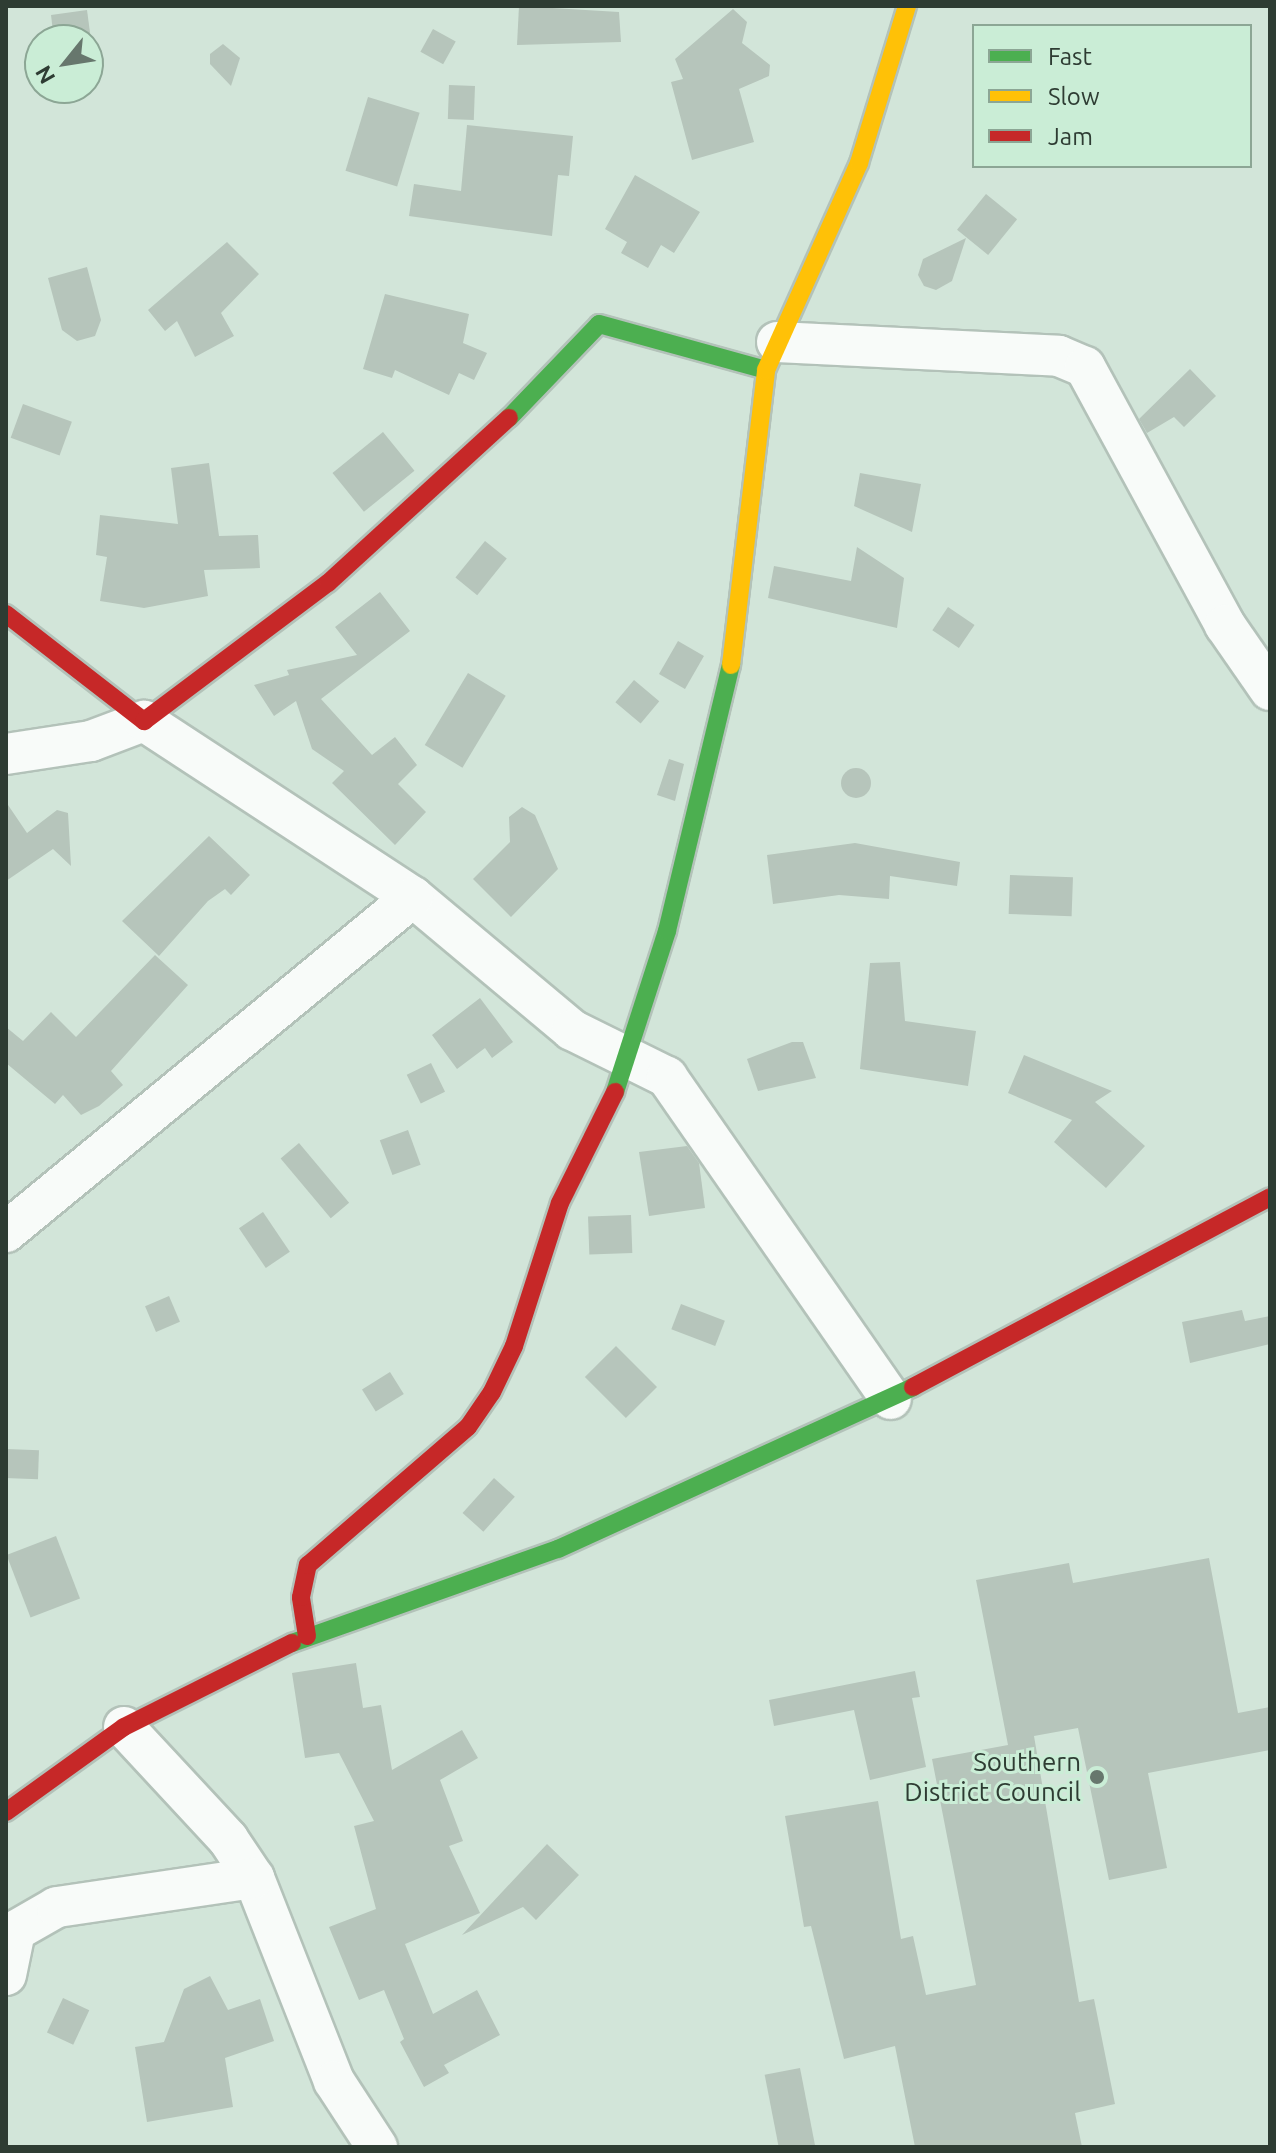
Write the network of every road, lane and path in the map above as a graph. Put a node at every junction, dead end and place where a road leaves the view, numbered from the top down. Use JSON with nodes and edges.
{"nodes":[{"id":1,"x":907,"y":6,"type":"edge"},
{"id":2,"x":771,"y":356,"type":"junction"},
{"id":3,"x":6,"y":614,"type":"edge"},
{"id":4,"x":1270,"y":690,"type":"edge"},
{"id":5,"x":144,"y":721,"type":"junction"},
{"id":6,"x":6,"y":754,"type":"edge"},
{"id":7,"x":413,"y":897,"type":"junction"},
{"id":8,"x":623,"y":1061,"type":"junction"},
{"id":9,"x":1270,"y":1197,"type":"edge"},
{"id":10,"x":6,"y":1232,"type":"edge"},
{"id":11,"x":891,"y":1399,"type":"junction"},
{"id":12,"x":307,"y":1636,"type":"junction"},
{"id":13,"x":124,"y":1727,"type":"junction"},
{"id":14,"x":6,"y":1812,"type":"edge"},
{"id":15,"x":254,"y":1878,"type":"junction"},
{"id":16,"x":6,"y":1975,"type":"edge"},
{"id":17,"x":377,"y":2147,"type":"edge"}],
"edges":[{"from":1,"to":2,"type":"street"},
{"from":2,"to":4,"type":"street"},
{"from":2,"to":5,"type":"street"},
{"from":2,"to":8,"type":"street"},
{"from":3,"to":5,"type":"street"},
{"from":5,"to":6,"type":"street"},
{"from":5,"to":7,"type":"street"},
{"from":7,"to":8,"type":"street"},
{"from":7,"to":10,"type":"street"},
{"from":8,"to":11,"type":"street"},
{"from":8,"to":12,"type":"street"},
{"from":9,"to":11,"type":"street"},
{"from":11,"to":12,"type":"street"},
{"from":12,"to":13,"type":"street"},
{"from":13,"to":14,"type":"street"},
{"from":13,"to":15,"type":"street"},
{"from":15,"to":16,"type":"street"},
{"from":15,"to":17,"type":"street"}]}
